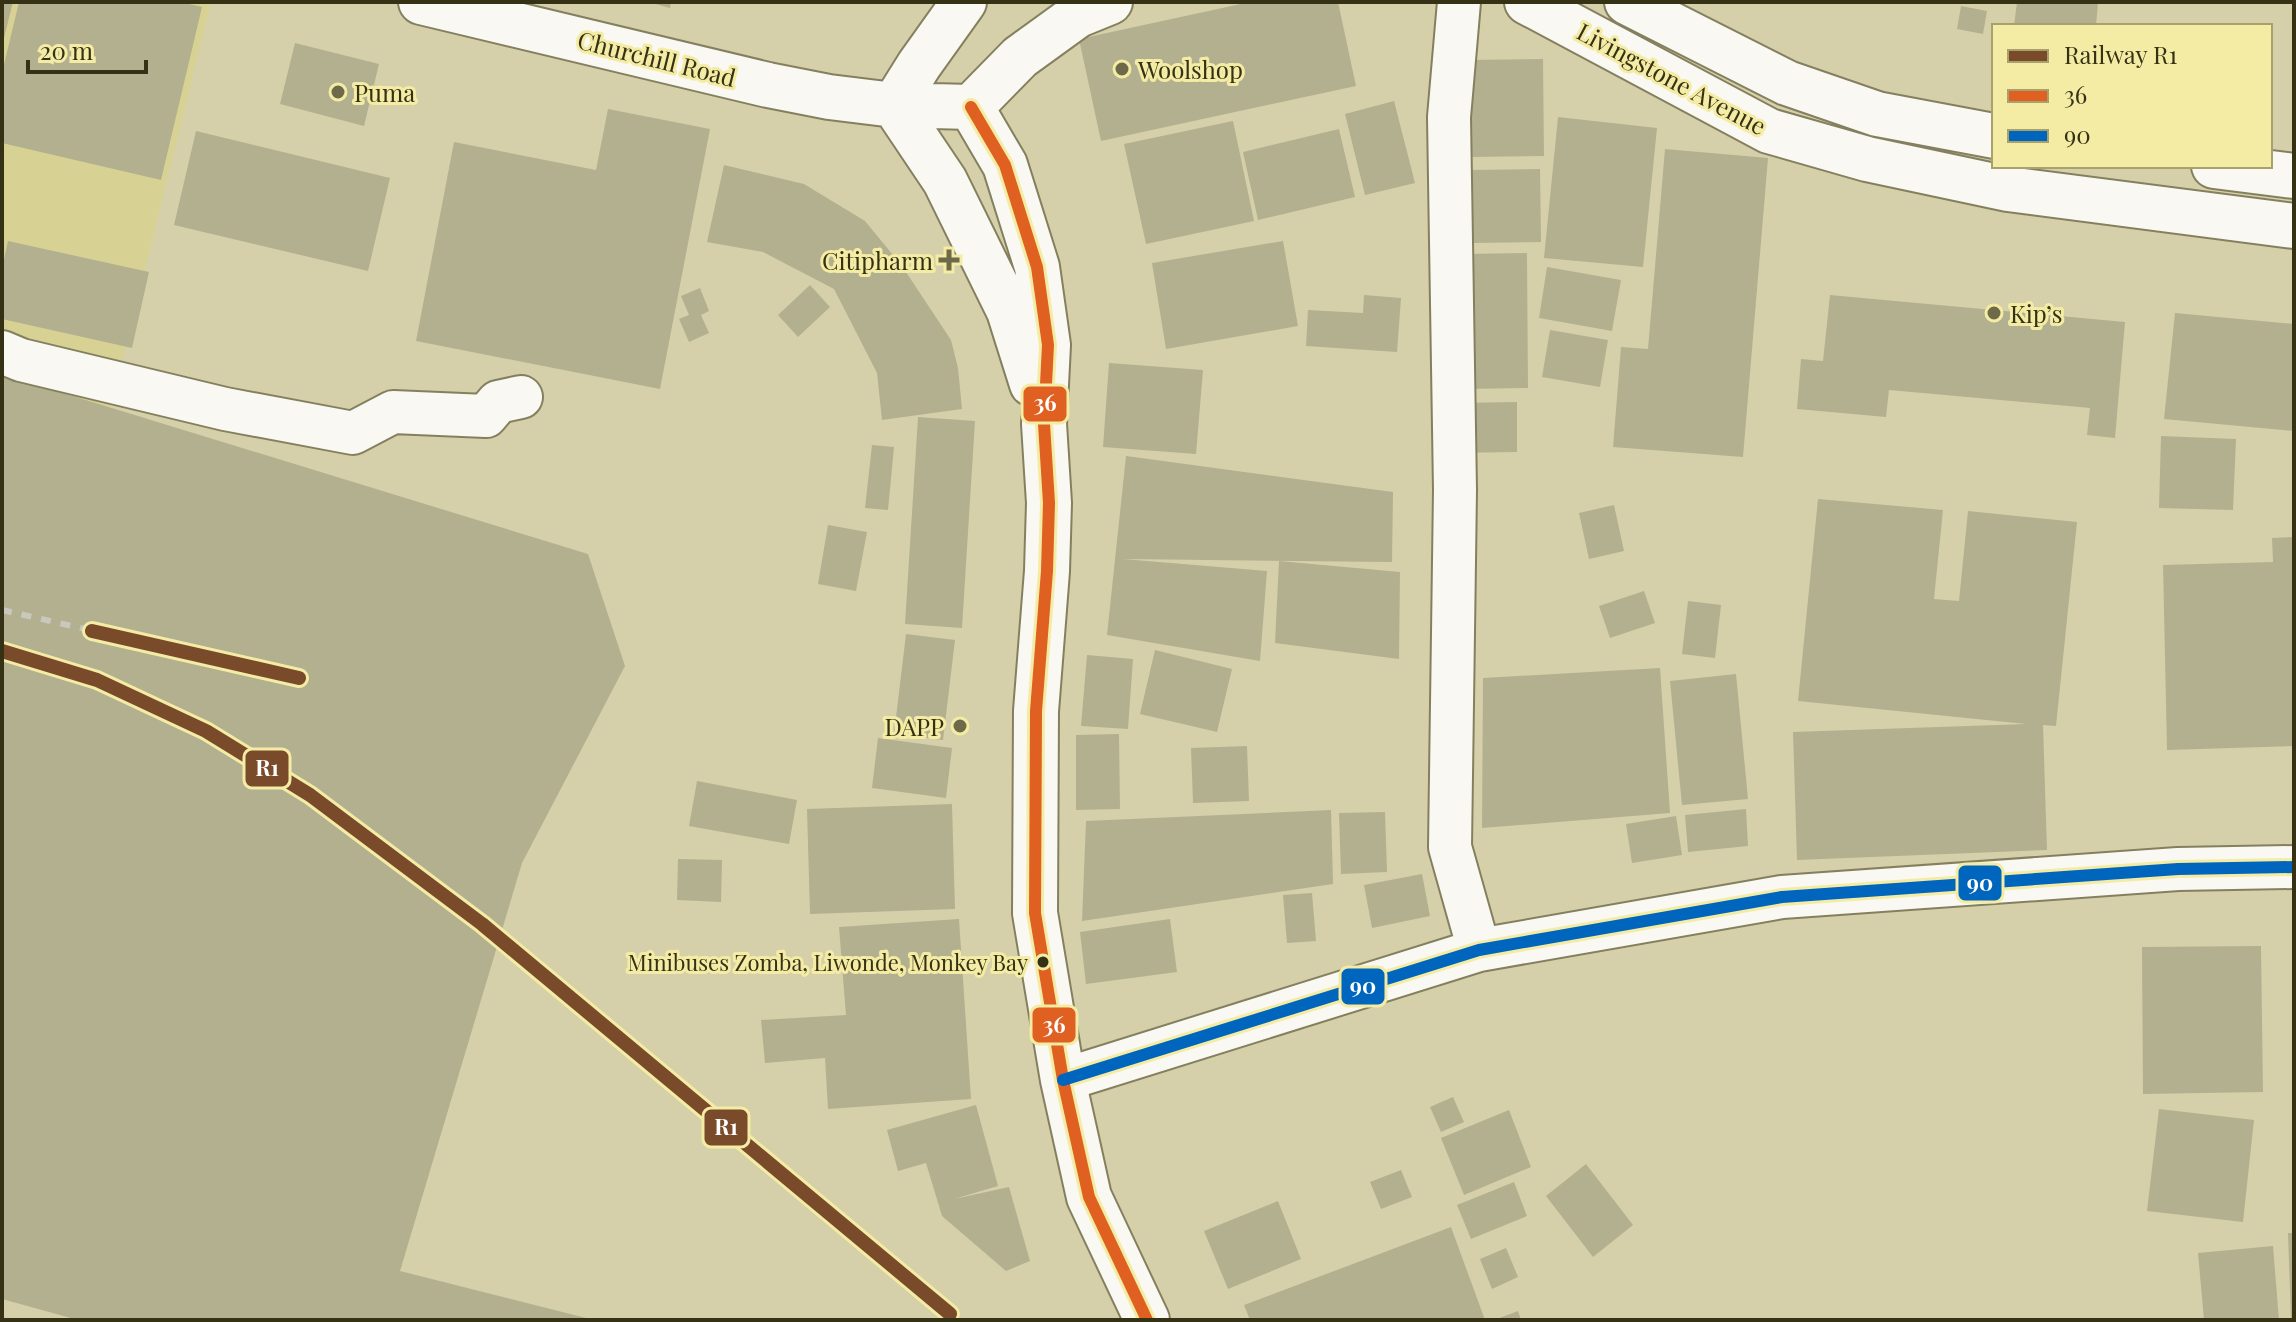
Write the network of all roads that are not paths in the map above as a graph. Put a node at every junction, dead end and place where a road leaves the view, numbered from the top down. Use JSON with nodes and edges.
{"nodes":[{"id":1,"x":421,"y":2,"type":"edge"},
{"id":2,"x":964,"y":2,"type":"edge"},
{"id":3,"x":1459,"y":2,"type":"edge"},
{"id":4,"x":1527,"y":2,"type":"edge"},
{"id":5,"x":1627,"y":2,"type":"edge"},
{"id":6,"x":1081,"y":6,"type":"edge"},
{"id":7,"x":894,"y":105,"type":"junction"},
{"id":8,"x":971,"y":107,"type":"junction"},
{"id":9,"x":1992,"y":136,"type":"edge"},
{"id":10,"x":2230,"y":168,"type":"edge"},
{"id":11,"x":2294,"y":176,"type":"edge"},
{"id":12,"x":2294,"y":226,"type":"edge"},
{"id":13,"x":2,"y":352,"type":"edge"},
{"id":14,"x":521,"y":397,"type":"dead end"},
{"id":15,"x":1044,"y":424,"type":"junction"},
{"id":16,"x":2294,"y":867,"type":"edge"},
{"id":17,"x":1479,"y":950,"type":"junction"},
{"id":18,"x":1063,"y":1080,"type":"junction"},
{"id":19,"x":1147,"y":1320,"type":"edge"}],
"edges":[{"from":1,"to":7,"type":"highway","name":"Churchill Road"},
{"from":2,"to":7,"type":"highway"},
{"from":3,"to":17,"type":"street"},
{"from":4,"to":12,"type":"highway","name":"Livingstone Avenue"},
{"from":5,"to":9,"type":"highway","name":"Livingstone Avenue"},
{"from":6,"to":8,"type":"highway"},
{"from":7,"to":8,"type":"highway","name":"Churchill Road"},
{"from":7,"to":15,"type":"highway"},
{"from":8,"to":15,"type":"highway"},
{"from":10,"to":11,"type":"highway"},
{"from":13,"to":14,"type":"street"},
{"from":15,"to":18,"type":"highway"},
{"from":16,"to":17,"type":"street"},
{"from":17,"to":18,"type":"street"},
{"from":18,"to":19,"type":"highway"}]}
